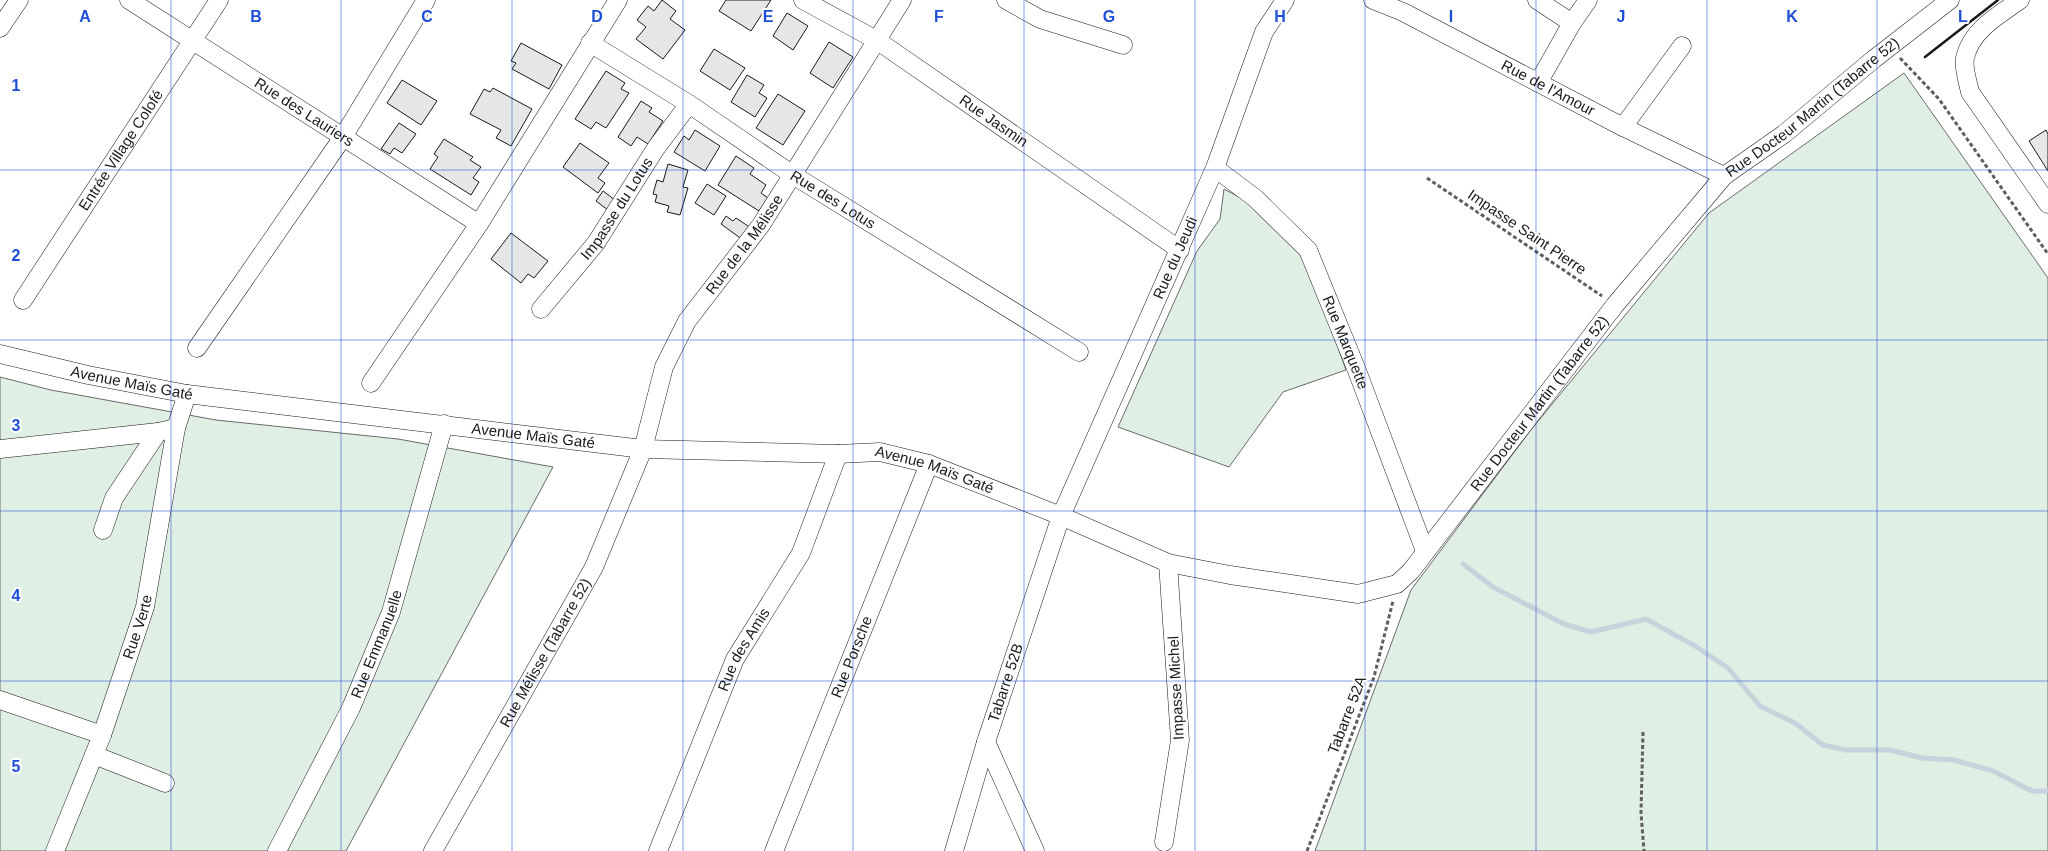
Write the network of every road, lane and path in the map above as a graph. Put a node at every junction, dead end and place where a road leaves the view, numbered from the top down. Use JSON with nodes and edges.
{"nodes":[{"id":1,"x":19,"y":0,"type":"edge"},
{"id":2,"x":129,"y":0,"type":"edge"},
{"id":3,"x":220,"y":0,"type":"edge"},
{"id":4,"x":426,"y":0,"type":"edge"},
{"id":5,"x":618,"y":0,"type":"edge"},
{"id":6,"x":803,"y":0,"type":"edge"},
{"id":7,"x":902,"y":0,"type":"edge"},
{"id":8,"x":1006,"y":0,"type":"edge"},
{"id":9,"x":1285,"y":0,"type":"edge"},
{"id":10,"x":1373,"y":0,"type":"edge"},
{"id":11,"x":1537,"y":0,"type":"edge"},
{"id":12,"x":1588,"y":0,"type":"edge"},
{"id":13,"x":1950,"y":0,"type":"edge"},
{"id":14,"x":2020,"y":0,"type":"edge"},
{"id":15,"x":1572,"y":23,"type":"junction"},
{"id":16,"x":0,"y":28,"type":"edge"},
{"id":17,"x":878,"y":41,"type":"junction"},
{"id":18,"x":191,"y":42,"type":"junction"},
{"id":19,"x":590,"y":43,"type":"junction"},
{"id":20,"x":1123,"y":45,"type":"dead end"},
{"id":21,"x":1682,"y":46,"type":"dead end"},
{"id":22,"x":1889,"y":47,"type":"junction"},
{"id":23,"x":1538,"y":83,"type":"junction"},
{"id":24,"x":689,"y":104,"type":"junction"},
{"id":25,"x":1623,"y":127,"type":"junction"},
{"id":26,"x":343,"y":137,"type":"junction"},
{"id":27,"x":1215,"y":168,"type":"junction"},
{"id":28,"x":793,"y":175,"type":"junction"},
{"id":29,"x":1724,"y":176,"type":"junction"},
{"id":30,"x":1427,"y":178,"type":"dead end"},
{"id":31,"x":2048,"y":204,"type":"edge"},
{"id":32,"x":480,"y":224,"type":"junction"},
{"id":33,"x":1180,"y":250,"type":"junction"},
{"id":34,"x":2048,"y":254,"type":"edge"},
{"id":35,"x":24,"y":300,"type":"dead end"},
{"id":36,"x":1615,"y":305,"type":"junction"},
{"id":37,"x":541,"y":309,"type":"dead end"},
{"id":38,"x":197,"y":348,"type":"dead end"},
{"id":39,"x":1079,"y":352,"type":"dead end"},
{"id":40,"x":0,"y":354,"type":"edge"},
{"id":41,"x":371,"y":383,"type":"dead end"},
{"id":42,"x":187,"y":394,"type":"junction"},
{"id":43,"x":444,"y":424,"type":"junction"},
{"id":44,"x":176,"y":428,"type":"junction"},
{"id":45,"x":158,"y":432,"type":"junction"},
{"id":46,"x":643,"y":448,"type":"junction"},
{"id":47,"x":0,"y":449,"type":"edge"},
{"id":48,"x":838,"y":454,"type":"junction"},
{"id":49,"x":929,"y":464,"type":"junction"},
{"id":50,"x":1061,"y":516,"type":"junction"},
{"id":51,"x":103,"y":530,"type":"dead end"},
{"id":52,"x":1425,"y":551,"type":"junction"},
{"id":53,"x":1168,"y":563,"type":"junction"},
{"id":54,"x":1397,"y":584,"type":"junction"},
{"id":55,"x":0,"y":700,"type":"edge"},
{"id":56,"x":1643,"y":732,"type":"dead end"},
{"id":57,"x":102,"y":735,"type":"junction"},
{"id":58,"x":986,"y":742,"type":"junction"},
{"id":59,"x":94,"y":755,"type":"junction"},
{"id":60,"x":166,"y":783,"type":"dead end"},
{"id":61,"x":1164,"y":842,"type":"dead end"},
{"id":62,"x":54,"y":851,"type":"edge"},
{"id":63,"x":277,"y":851,"type":"edge"},
{"id":64,"x":433,"y":851,"type":"edge"},
{"id":65,"x":658,"y":851,"type":"edge"},
{"id":66,"x":774,"y":851,"type":"edge"},
{"id":67,"x":954,"y":851,"type":"edge"},
{"id":68,"x":1035,"y":851,"type":"edge"},
{"id":69,"x":1307,"y":851,"type":"edge"},
{"id":70,"x":1644,"y":851,"type":"edge"}],
"edges":[{"from":1,"to":16,"type":"street"},
{"from":2,"to":18,"type":"street","name":"Rue des Lauriers"},
{"from":3,"to":18,"type":"street","name":"Entrée Village Colofé"},
{"from":4,"to":26,"type":"street"},
{"from":5,"to":19,"type":"street"},
{"from":6,"to":17,"type":"street","name":"Rue Jasmin"},
{"from":7,"to":17,"type":"street","name":"Rue de la Mélisse"},
{"from":8,"to":20,"type":"street"},
{"from":9,"to":27,"type":"street","name":"Rue du Jeudi"},
{"from":10,"to":23,"type":"street","name":"Rue de l'Amour"},
{"from":11,"to":15,"type":"street"},
{"from":12,"to":15,"type":"street"},
{"from":13,"to":22,"type":"street","name":"Rue Docteur Martin (Tabarre 52)"},
{"from":14,"to":31,"type":"street"},
{"from":15,"to":23,"type":"street"},
{"from":17,"to":28,"type":"street","name":"Rue de la Mélisse"},
{"from":17,"to":33,"type":"street","name":"Rue Jasmin"},
{"from":18,"to":26,"type":"street","name":"Rue des Lauriers"},
{"from":18,"to":35,"type":"street","name":"Entrée Village Colofé"},
{"from":19,"to":24,"type":"street","name":"Rue des Lotus"},
{"from":19,"to":32,"type":"street"},
{"from":21,"to":25,"type":"street"},
{"from":22,"to":29,"type":"street","name":"Rue Docteur Martin (Tabarre 52)"},
{"from":22,"to":34,"type":"path"},
{"from":23,"to":25,"type":"street","name":"Rue de l'Amour"},
{"from":24,"to":28,"type":"street","name":"Rue des Lotus"},
{"from":24,"to":37,"type":"street","name":"Impasse du Lotus"},
{"from":25,"to":29,"type":"street","name":"Rue de l'Amour"},
{"from":26,"to":32,"type":"street","name":"Rue des Lauriers"},
{"from":26,"to":38,"type":"street"},
{"from":27,"to":33,"type":"street","name":"Rue du Jeudi"},
{"from":27,"to":52,"type":"street","name":"Rue Marquette"},
{"from":28,"to":39,"type":"street","name":"Rue des Lotus"},
{"from":28,"to":46,"type":"street","name":"Rue de la Mélisse"},
{"from":29,"to":36,"type":"street","name":"Rue Docteur Martin (Tabarre 52)"},
{"from":30,"to":36,"type":"path","name":"Impasse Saint Pierre"},
{"from":32,"to":41,"type":"street"},
{"from":33,"to":50,"type":"street","name":"Rue du Jeudi"},
{"from":36,"to":52,"type":"street","name":"Rue Docteur Martin (Tabarre 52)"},
{"from":40,"to":42,"type":"street","name":"Avenue Maïs Gaté"},
{"from":42,"to":43,"type":"street","name":"Avenue Maïs Gaté"},
{"from":42,"to":44,"type":"street","name":"Rue Verte"},
{"from":43,"to":46,"type":"street","name":"Avenue Maïs Gaté"},
{"from":43,"to":63,"type":"street","name":"Rue Emmanuelle"},
{"from":44,"to":45,"type":"street"},
{"from":44,"to":57,"type":"street","name":"Rue Verte"},
{"from":45,"to":47,"type":"street"},
{"from":45,"to":51,"type":"street"},
{"from":46,"to":48,"type":"street","name":"Avenue Maïs Gaté"},
{"from":46,"to":64,"type":"street","name":"Rue Mélisse (Tabarre 52)"},
{"from":48,"to":49,"type":"street","name":"Avenue Maïs Gaté"},
{"from":48,"to":65,"type":"street","name":"Rue des Amis"},
{"from":49,"to":50,"type":"street","name":"Avenue Maïs Gaté"},
{"from":49,"to":66,"type":"street","name":"Rue Porsche"},
{"from":50,"to":53,"type":"street"},
{"from":50,"to":58,"type":"street","name":"Tabarre 52B"},
{"from":52,"to":54,"type":"street","name":"Rue Docteur Martin (Tabarre 52)"},
{"from":53,"to":54,"type":"street"},
{"from":53,"to":61,"type":"street","name":"Impasse Michel"},
{"from":54,"to":69,"type":"path","name":"Tabarre 52A"},
{"from":55,"to":57,"type":"street"},
{"from":56,"to":70,"type":"path"},
{"from":57,"to":59,"type":"street","name":"Rue Verte"},
{"from":58,"to":67,"type":"street","name":"Tabarre 52B"},
{"from":58,"to":68,"type":"street"},
{"from":59,"to":60,"type":"street"},
{"from":59,"to":62,"type":"street","name":"Rue Verte"}]}
